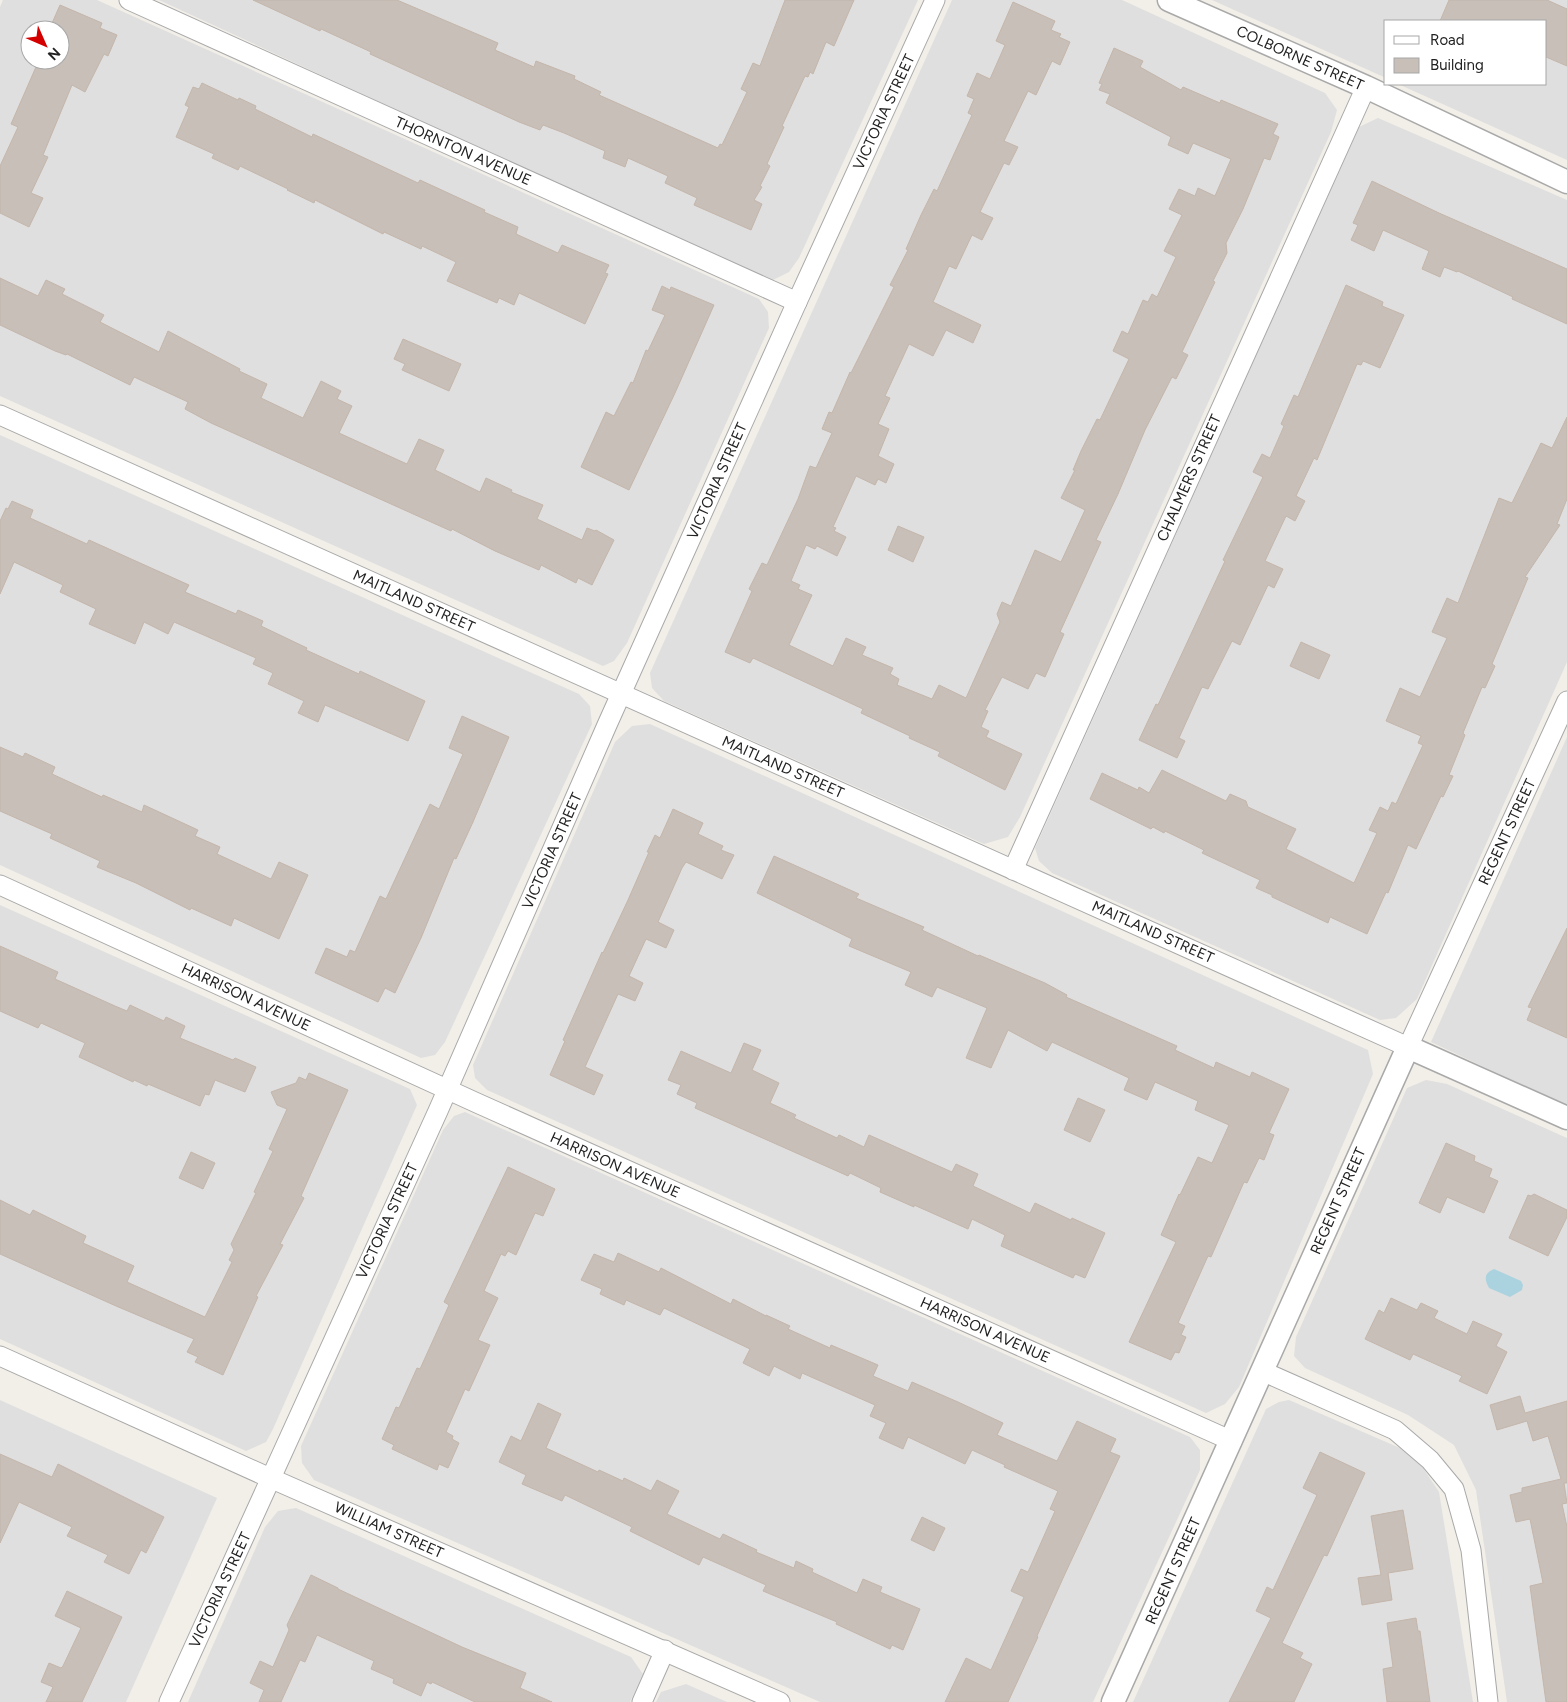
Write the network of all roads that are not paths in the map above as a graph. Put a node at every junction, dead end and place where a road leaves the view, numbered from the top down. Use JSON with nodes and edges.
{"nodes":[{"id":1,"x":129,"y":0,"type":"edge"},
{"id":2,"x":935,"y":0,"type":"edge"},
{"id":3,"x":1169,"y":0,"type":"edge"},
{"id":4,"x":1366,"y":87,"type":"junction"},
{"id":5,"x":1567,"y":182,"type":"edge"},
{"id":6,"x":797,"y":302,"type":"junction"},
{"id":7,"x":0,"y":415,"type":"edge"},
{"id":8,"x":622,"y":694,"type":"junction"},
{"id":9,"x":1567,"y":701,"type":"edge"},
{"id":10,"x":1013,"y":870,"type":"junction"},
{"id":11,"x":0,"y":885,"type":"edge"},
{"id":12,"x":1408,"y":1047,"type":"junction"},
{"id":13,"x":447,"y":1089,"type":"junction"},
{"id":14,"x":1567,"y":1118,"type":"edge"},
{"id":15,"x":0,"y":1356,"type":"edge"},
{"id":16,"x":1262,"y":1371,"type":"junction"},
{"id":17,"x":1232,"y":1441,"type":"junction"},
{"id":18,"x":270,"y":1478,"type":"junction"},
{"id":19,"x":665,"y":1650,"type":"junction"},
{"id":20,"x":169,"y":1702,"type":"edge"},
{"id":21,"x":642,"y":1702,"type":"edge"},
{"id":22,"x":780,"y":1702,"type":"edge"},
{"id":23,"x":1113,"y":1702,"type":"edge"},
{"id":24,"x":1488,"y":1702,"type":"edge"}],
"edges":[{"from":1,"to":6,"type":"street","name":"THORNTON AVENUE"},
{"from":2,"to":6,"type":"street","name":"VICTORIA STREET"},
{"from":3,"to":4,"type":"street","name":"COLBORNE STREET"},
{"from":4,"to":5,"type":"street","name":"COLBORNE STREET"},
{"from":4,"to":10,"type":"street","name":"CHALMERS STREET"},
{"from":6,"to":8,"type":"street","name":"VICTORIA STREET"},
{"from":7,"to":8,"type":"street","name":"MAITLAND STREET"},
{"from":8,"to":10,"type":"street","name":"MAITLAND STREET"},
{"from":8,"to":13,"type":"street","name":"VICTORIA STREET"},
{"from":9,"to":12,"type":"street","name":"REGENT STREET"},
{"from":10,"to":12,"type":"street","name":"MAITLAND STREET"},
{"from":11,"to":13,"type":"street","name":"HARRISON AVENUE"},
{"from":12,"to":14,"type":"street","name":"MAITLAND STREET"},
{"from":12,"to":16,"type":"street","name":"REGENT STREET"},
{"from":13,"to":17,"type":"street","name":"HARRISON AVENUE"},
{"from":13,"to":18,"type":"street","name":"VICTORIA STREET"},
{"from":15,"to":18,"type":"street","name":"WILLIAM STREET"},
{"from":16,"to":17,"type":"street","name":"REGENT STREET"},
{"from":16,"to":24,"type":"street"},
{"from":17,"to":23,"type":"street","name":"REGENT STREET"},
{"from":18,"to":19,"type":"street","name":"WILLIAM STREET"},
{"from":18,"to":20,"type":"street","name":"VICTORIA STREET"},
{"from":19,"to":21,"type":"street"},
{"from":19,"to":22,"type":"street","name":"WILLIAM STREET"}]}
